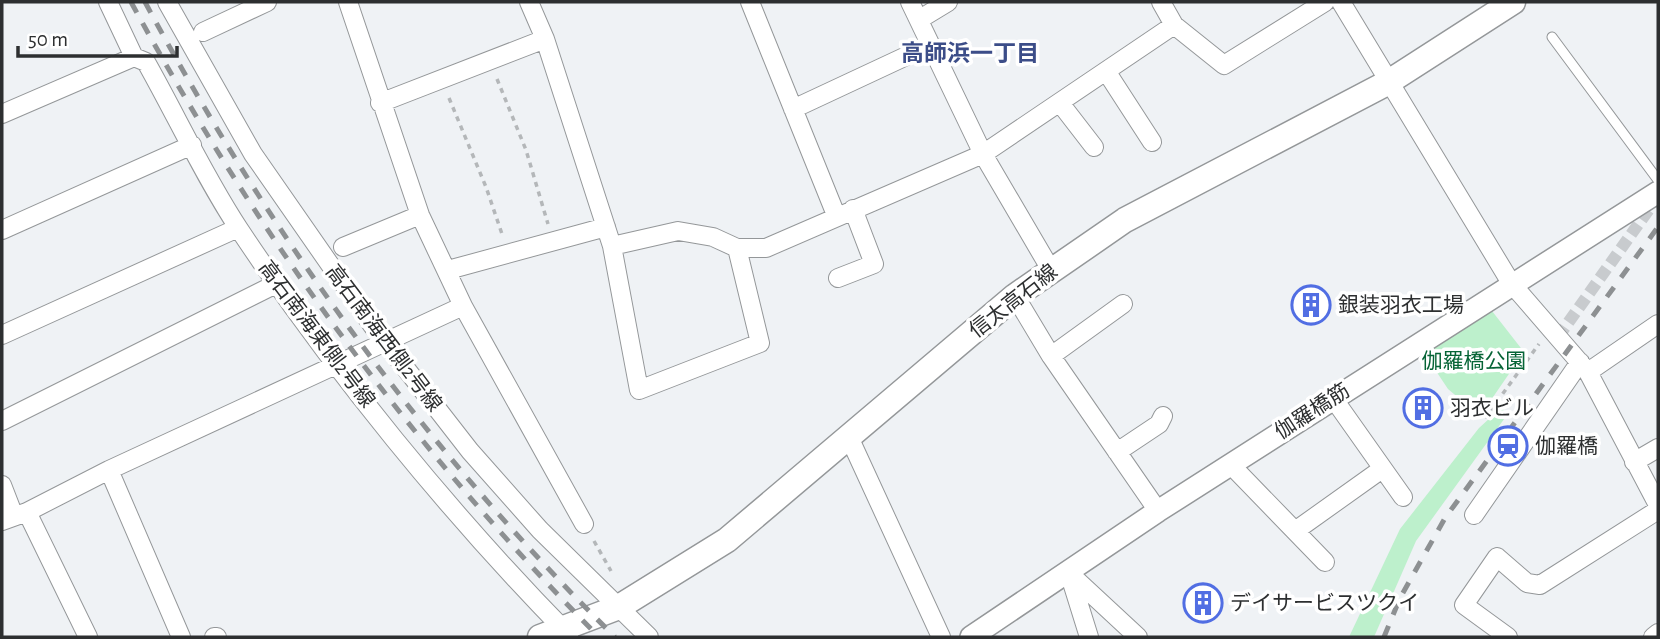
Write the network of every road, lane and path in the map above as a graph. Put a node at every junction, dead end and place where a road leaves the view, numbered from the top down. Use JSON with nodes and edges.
{"nodes":[{"id":1,"x":108,"y":2,"type":"edge"},
{"id":2,"x":167,"y":2,"type":"edge"},
{"id":3,"x":267,"y":2,"type":"edge"},
{"id":4,"x":348,"y":2,"type":"edge"},
{"id":5,"x":529,"y":2,"type":"edge"},
{"id":6,"x":750,"y":2,"type":"edge"},
{"id":7,"x":911,"y":2,"type":"edge"},
{"id":8,"x":948,"y":2,"type":"edge"},
{"id":9,"x":1161,"y":2,"type":"edge"},
{"id":10,"x":1325,"y":2,"type":"edge"},
{"id":11,"x":1341,"y":2,"type":"edge"},
{"id":12,"x":1513,"y":2,"type":"edge"},
{"id":13,"x":920,"y":19,"type":"junction"},
{"id":14,"x":1174,"y":25,"type":"junction"},
{"id":15,"x":203,"y":32,"type":"dead end"},
{"id":16,"x":1552,"y":37,"type":"dead end"},
{"id":17,"x":545,"y":39,"type":"junction"},
{"id":18,"x":930,"y":45,"type":"junction"},
{"id":19,"x":134,"y":57,"type":"junction"},
{"id":20,"x":490,"y":61,"type":"junction"},
{"id":21,"x":1105,"y":71,"type":"junction"},
{"id":22,"x":441,"y":80,"type":"junction"},
{"id":23,"x":1387,"y":83,"type":"junction"},
{"id":24,"x":380,"y":103,"type":"junction"},
{"id":25,"x":1060,"y":103,"type":"junction"},
{"id":26,"x":793,"y":109,"type":"junction"},
{"id":27,"x":2,"y":114,"type":"edge"},
{"id":28,"x":1152,"y":142,"type":"dead end"},
{"id":29,"x":192,"y":145,"type":"junction"},
{"id":30,"x":1094,"y":147,"type":"dead end"},
{"id":31,"x":983,"y":154,"type":"junction"},
{"id":32,"x":1658,"y":180,"type":"edge"},
{"id":33,"x":1658,"y":192,"type":"edge"},
{"id":34,"x":844,"y":212,"type":"junction"},
{"id":35,"x":420,"y":215,"type":"junction"},
{"id":36,"x":606,"y":227,"type":"junction"},
{"id":37,"x":238,"y":228,"type":"junction"},
{"id":38,"x":2,"y":230,"type":"edge"},
{"id":39,"x":553,"y":241,"type":"junction"},
{"id":40,"x":612,"y":246,"type":"junction"},
{"id":41,"x":343,"y":247,"type":"dead end"},
{"id":42,"x":737,"y":248,"type":"junction"},
{"id":43,"x":509,"y":253,"type":"junction"},
{"id":44,"x":447,"y":270,"type":"junction"},
{"id":45,"x":1051,"y":271,"type":"junction"},
{"id":46,"x":838,"y":278,"type":"dead end"},
{"id":47,"x":278,"y":283,"type":"junction"},
{"id":48,"x":1511,"y":283,"type":"junction"},
{"id":49,"x":1015,"y":296,"type":"junction"},
{"id":50,"x":1123,"y":304,"type":"dead end"},
{"id":51,"x":463,"y":306,"type":"junction"},
{"id":52,"x":1658,"y":324,"type":"edge"},
{"id":53,"x":1551,"y":328,"type":"junction"},
{"id":54,"x":2,"y":335,"type":"edge"},
{"id":55,"x":385,"y":342,"type":"junction"},
{"id":56,"x":1051,"y":356,"type":"junction"},
{"id":57,"x":337,"y":364,"type":"junction"},
{"id":58,"x":1584,"y":367,"type":"junction"},
{"id":59,"x":1333,"y":398,"type":"junction"},
{"id":60,"x":1163,"y":416,"type":"dead end"},
{"id":61,"x":1485,"y":418,"type":"dead end"},
{"id":62,"x":2,"y":421,"type":"edge"},
{"id":63,"x":849,"y":437,"type":"junction"},
{"id":64,"x":1658,"y":448,"type":"edge"},
{"id":65,"x":1117,"y":452,"type":"junction"},
{"id":66,"x":1634,"y":463,"type":"junction"},
{"id":67,"x":1230,"y":464,"type":"junction"},
{"id":68,"x":1382,"y":469,"type":"junction"},
{"id":69,"x":109,"y":470,"type":"junction"},
{"id":70,"x":2,"y":485,"type":"edge"},
{"id":71,"x":1402,"y":497,"type":"dead end"},
{"id":72,"x":1658,"y":508,"type":"edge"},
{"id":73,"x":1158,"y":511,"type":"junction"},
{"id":74,"x":1474,"y":515,"type":"dead end"},
{"id":75,"x":15,"y":517,"type":"edge"},
{"id":76,"x":584,"y":524,"type":"joint"},
{"id":77,"x":1295,"y":531,"type":"junction"},
{"id":78,"x":1325,"y":562,"type":"dead end"},
{"id":79,"x":1069,"y":573,"type":"junction"},
{"id":80,"x":614,"y":577,"type":"dead end"},
{"id":81,"x":619,"y":607,"type":"junction"},
{"id":82,"x":567,"y":633,"type":"edge"},
{"id":83,"x":1658,"y":633,"type":"edge"},
{"id":84,"x":88,"y":637,"type":"edge"},
{"id":85,"x":181,"y":637,"type":"edge"},
{"id":86,"x":540,"y":637,"type":"edge"},
{"id":87,"x":649,"y":637,"type":"edge"},
{"id":88,"x":942,"y":637,"type":"edge"},
{"id":89,"x":971,"y":637,"type":"edge"},
{"id":90,"x":1088,"y":637,"type":"edge"},
{"id":91,"x":1138,"y":637,"type":"edge"},
{"id":92,"x":1508,"y":637,"type":"edge"},
{"id":93,"x":1653,"y":637,"type":"edge"}],
"edges":[{"from":1,"to":19,"type":"street","name":"高石南海東側2号線"},
{"from":2,"to":55,"type":"street","name":"高石南海西側2号線"},
{"from":3,"to":15,"type":"street"},
{"from":4,"to":24,"type":"street"},
{"from":5,"to":17,"type":"street"},
{"from":6,"to":26,"type":"street"},
{"from":7,"to":13,"type":"street"},
{"from":8,"to":13,"type":"street"},
{"from":9,"to":14,"type":"street"},
{"from":10,"to":14,"type":"street"},
{"from":11,"to":23,"type":"street"},
{"from":12,"to":23,"type":"main road","name":"信太高石線"},
{"from":13,"to":18,"type":"street"},
{"from":14,"to":21,"type":"street"},
{"from":16,"to":32,"type":"lane"},
{"from":17,"to":20,"type":"street"},
{"from":17,"to":36,"type":"street"},
{"from":18,"to":26,"type":"street"},
{"from":18,"to":31,"type":"street"},
{"from":19,"to":27,"type":"street"},
{"from":19,"to":29,"type":"street","name":"高石南海東側2号線"},
{"from":20,"to":22,"type":"street"},
{"from":20,"to":39,"type":"path"},
{"from":21,"to":25,"type":"street"},
{"from":21,"to":28,"type":"street"},
{"from":22,"to":24,"type":"street"},
{"from":22,"to":43,"type":"path"},
{"from":23,"to":45,"type":"main road","name":"信太高石線"},
{"from":23,"to":48,"type":"street"},
{"from":24,"to":35,"type":"street"},
{"from":25,"to":30,"type":"street"},
{"from":25,"to":31,"type":"street"},
{"from":26,"to":34,"type":"street"},
{"from":29,"to":37,"type":"street","name":"高石南海東側2号線"},
{"from":29,"to":38,"type":"street"},
{"from":31,"to":34,"type":"street"},
{"from":31,"to":45,"type":"street"},
{"from":33,"to":48,"type":"street","name":"伽羅橋筋"},
{"from":34,"to":42,"type":"street"},
{"from":34,"to":46,"type":"street"},
{"from":35,"to":41,"type":"street"},
{"from":35,"to":44,"type":"street"},
{"from":36,"to":39,"type":"street"},
{"from":36,"to":40,"type":"street"},
{"from":37,"to":47,"type":"street","name":"高石南海東側2号線"},
{"from":37,"to":54,"type":"street"},
{"from":39,"to":43,"type":"street"},
{"from":40,"to":42,"type":"street"},
{"from":40,"to":42,"type":"street"},
{"from":43,"to":44,"type":"street"},
{"from":44,"to":51,"type":"street"},
{"from":45,"to":49,"type":"main road","name":"信太高石線"},
{"from":47,"to":57,"type":"street","name":"高石南海東側2号線"},
{"from":47,"to":62,"type":"street"},
{"from":48,"to":53,"type":"street"},
{"from":48,"to":59,"type":"street","name":"伽羅橋筋"},
{"from":49,"to":56,"type":"street"},
{"from":49,"to":63,"type":"main road","name":"信太高石線"},
{"from":50,"to":56,"type":"street"},
{"from":51,"to":55,"type":"street"},
{"from":51,"to":76,"type":"street"},
{"from":52,"to":58,"type":"street"},
{"from":53,"to":58,"type":"street"},
{"from":53,"to":61,"type":"path"},
{"from":55,"to":57,"type":"street"},
{"from":55,"to":81,"type":"street","name":"高石南海西側2号線"},
{"from":56,"to":65,"type":"street"},
{"from":57,"to":69,"type":"street"},
{"from":57,"to":82,"type":"street","name":"高石南海東側2号線"},
{"from":58,"to":66,"type":"street"},
{"from":58,"to":74,"type":"street"},
{"from":59,"to":67,"type":"street","name":"伽羅橋筋"},
{"from":59,"to":68,"type":"street"},
{"from":60,"to":65,"type":"street"},
{"from":63,"to":81,"type":"main road","name":"信太高石線"},
{"from":63,"to":88,"type":"street"},
{"from":64,"to":66,"type":"street"},
{"from":65,"to":73,"type":"street"},
{"from":66,"to":72,"type":"street"},
{"from":67,"to":73,"type":"street","name":"伽羅橋筋"},
{"from":67,"to":77,"type":"street"},
{"from":68,"to":71,"type":"street"},
{"from":68,"to":77,"type":"street"},
{"from":69,"to":75,"type":"street"},
{"from":69,"to":85,"type":"street"},
{"from":70,"to":75,"type":"street"},
{"from":72,"to":92,"type":"street"},
{"from":73,"to":79,"type":"street","name":"伽羅橋筋"},
{"from":75,"to":84,"type":"street"},
{"from":76,"to":80,"type":"path"},
{"from":77,"to":78,"type":"street"},
{"from":79,"to":89,"type":"street","name":"伽羅橋筋"},
{"from":79,"to":90,"type":"street"},
{"from":79,"to":91,"type":"street"},
{"from":81,"to":82,"type":"main road","name":"信太高石線"},
{"from":81,"to":87,"type":"street","name":"高石南海西側2号線"},
{"from":82,"to":86,"type":"main road","name":"信太高石線"},
{"from":83,"to":93,"type":"street"}]}
